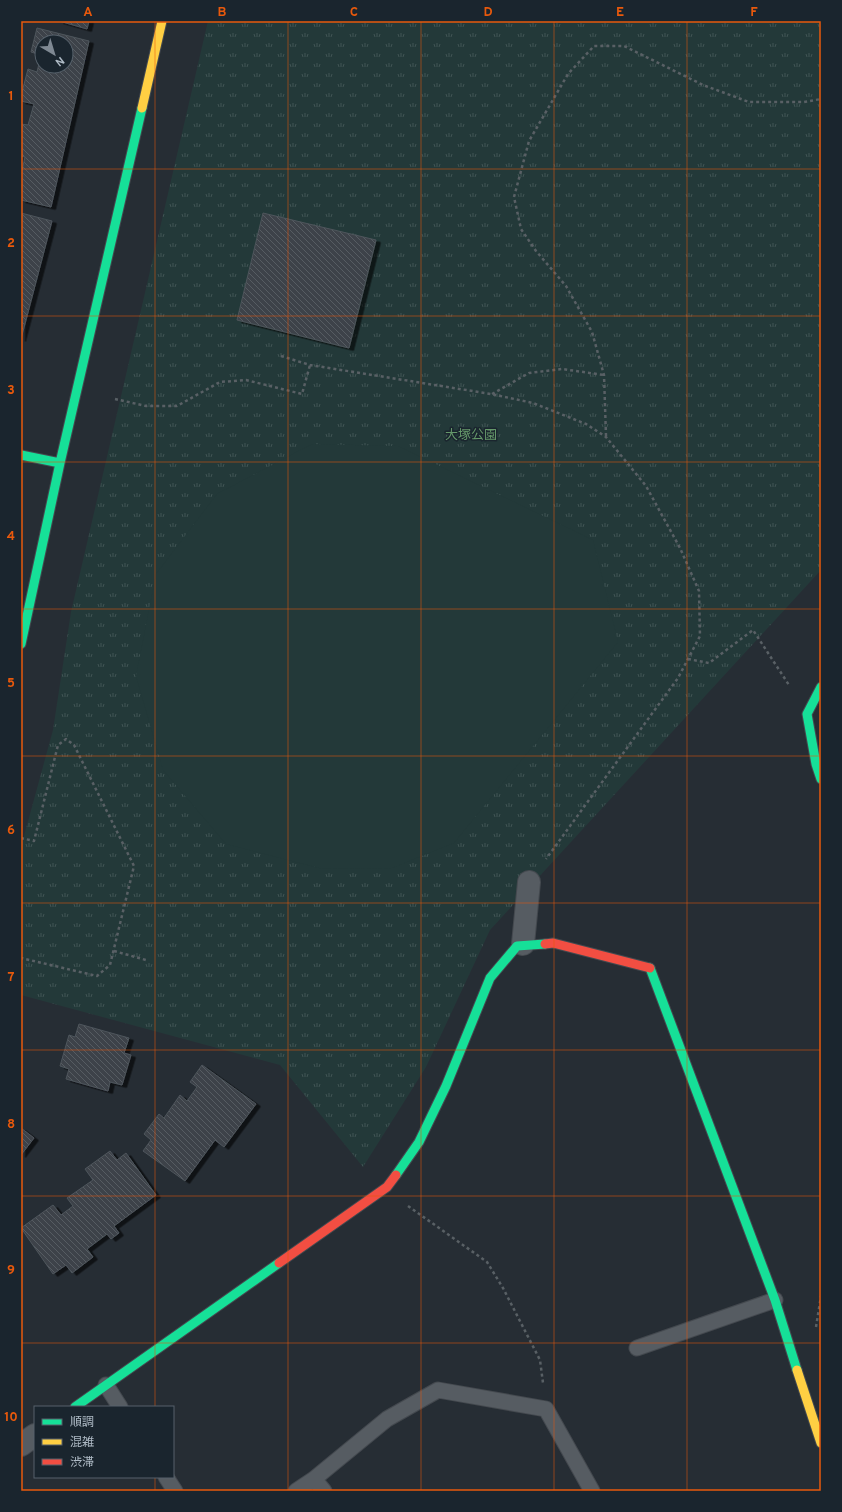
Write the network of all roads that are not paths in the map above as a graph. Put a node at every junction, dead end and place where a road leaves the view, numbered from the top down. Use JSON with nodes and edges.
{"nodes":[{"id":1,"x":162,"y":21,"type":"edge"},
{"id":2,"x":21,"y":455,"type":"edge"},
{"id":3,"x":60,"y":463,"type":"junction"},
{"id":4,"x":21,"y":644,"type":"edge"},
{"id":5,"x":821,"y":686,"type":"edge"},
{"id":6,"x":821,"y":779,"type":"edge"},
{"id":7,"x":529,"y":882,"type":"road end"},
{"id":8,"x":523,"y":944,"type":"junction"},
{"id":9,"x":775,"y":1300,"type":"junction"},
{"id":10,"x":637,"y":1348,"type":"dead end"},
{"id":11,"x":106,"y":1385,"type":"junction"},
{"id":12,"x":76,"y":1406,"type":"edge"},
{"id":13,"x":119,"y":1406,"type":"edge"},
{"id":14,"x":34,"y":1436,"type":"edge"},
{"id":15,"x":821,"y":1443,"type":"edge"},
{"id":16,"x":21,"y":1445,"type":"edge"},
{"id":17,"x":167,"y":1478,"type":"edge"},
{"id":18,"x":314,"y":1479,"type":"junction"},
{"id":19,"x":175,"y":1491,"type":"edge"},
{"id":20,"x":296,"y":1491,"type":"edge"},
{"id":21,"x":324,"y":1491,"type":"edge"},
{"id":22,"x":592,"y":1491,"type":"edge"}],
"edges":[{"from":1,"to":3,"type":"street"},
{"from":2,"to":3,"type":"street"},
{"from":3,"to":4,"type":"street"},
{"from":5,"to":6,"type":"street"},
{"from":7,"to":8,"type":"street"},
{"from":8,"to":9,"type":"street"},
{"from":8,"to":11,"type":"street"},
{"from":9,"to":10,"type":"lane"},
{"from":9,"to":15,"type":"street"},
{"from":11,"to":12,"type":"street"},
{"from":11,"to":13,"type":"lane"},
{"from":14,"to":16,"type":"street"},
{"from":17,"to":19,"type":"lane"},
{"from":18,"to":20,"type":"lane"},
{"from":18,"to":21,"type":"lane"},
{"from":18,"to":22,"type":"lane"}]}
